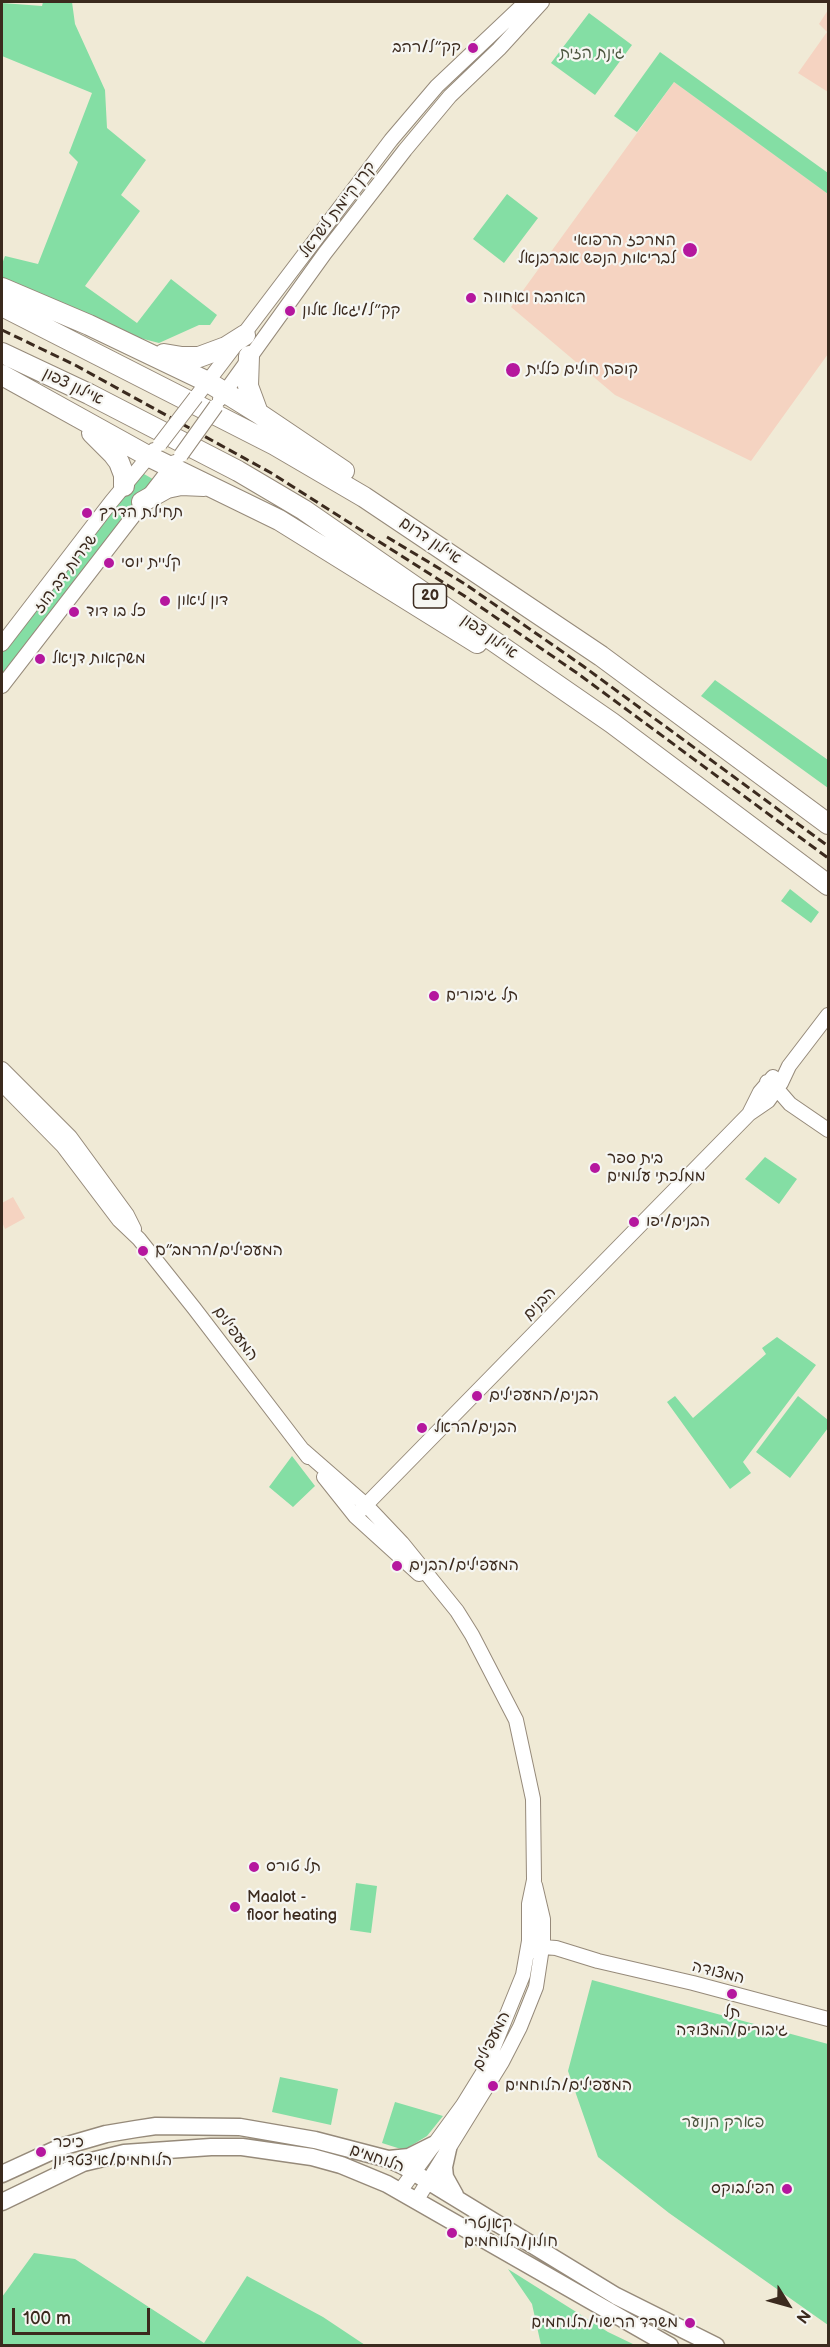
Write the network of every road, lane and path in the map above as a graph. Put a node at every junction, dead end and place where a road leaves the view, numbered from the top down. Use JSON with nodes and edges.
{"nodes":[{"id":1,"x":526,"y":2,"type":"edge"},
{"id":2,"x":542,"y":2,"type":"edge"},
{"id":3,"x":2,"y":288,"type":"edge"},
{"id":4,"x":2,"y":306,"type":"edge"},
{"id":5,"x":245,"y":335,"type":"junction"},
{"id":6,"x":143,"y":350,"type":"junction"},
{"id":7,"x":2,"y":353,"type":"edge"},
{"id":8,"x":249,"y":356,"type":"junction"},
{"id":9,"x":2,"y":375,"type":"edge"},
{"id":10,"x":202,"y":389,"type":"junction"},
{"id":11,"x":220,"y":399,"type":"junction"},
{"id":12,"x":70,"y":412,"type":"junction"},
{"id":13,"x":258,"y":412,"type":"junction"},
{"id":14,"x":154,"y":450,"type":"junction"},
{"id":15,"x":175,"y":461,"type":"junction"},
{"id":16,"x":124,"y":486,"type":"junction"},
{"id":17,"x":214,"y":487,"type":"junction"},
{"id":18,"x":142,"y":502,"type":"junction"},
{"id":19,"x":2,"y":644,"type":"edge"},
{"id":20,"x":601,"y":656,"type":"junction"},
{"id":21,"x":4,"y":681,"type":"edge"},
{"id":22,"x":612,"y":723,"type":"junction"},
{"id":23,"x":828,"y":824,"type":"edge"},
{"id":24,"x":828,"y":885,"type":"edge"},
{"id":25,"x":828,"y":1015,"type":"edge"},
{"id":26,"x":2,"y":1069,"type":"edge"},
{"id":27,"x":2,"y":1084,"type":"edge"},
{"id":28,"x":769,"y":1090,"type":"junction"},
{"id":29,"x":828,"y":1130,"type":"edge"},
{"id":30,"x":139,"y":1239,"type":"junction"},
{"id":31,"x":303,"y":1450,"type":"junction"},
{"id":32,"x":366,"y":1505,"type":"junction"},
{"id":33,"x":355,"y":1516,"type":"junction"},
{"id":34,"x":448,"y":1599,"type":"junction"},
{"id":35,"x":534,"y":1880,"type":"junction"},
{"id":36,"x":543,"y":1947,"type":"junction"},
{"id":37,"x":525,"y":1960,"type":"junction"},
{"id":38,"x":598,"y":1961,"type":"junction"},
{"id":39,"x":540,"y":1965,"type":"junction"},
{"id":40,"x":828,"y":2019,"type":"edge"},
{"id":41,"x":106,"y":2134,"type":"junction"},
{"id":42,"x":440,"y":2147,"type":"junction"},
{"id":43,"x":101,"y":2153,"type":"junction"},
{"id":44,"x":388,"y":2159,"type":"junction"},
{"id":45,"x":413,"y":2172,"type":"junction"},
{"id":46,"x":2,"y":2174,"type":"edge"},
{"id":47,"x":429,"y":2181,"type":"junction"},
{"id":48,"x":2,"y":2191,"type":"edge"},
{"id":49,"x":400,"y":2191,"type":"junction"},
{"id":50,"x":458,"y":2198,"type":"junction"},
{"id":51,"x":416,"y":2201,"type":"junction"},
{"id":52,"x":2,"y":2202,"type":"edge"},
{"id":53,"x":670,"y":2346,"type":"edge"},
{"id":54,"x":716,"y":2346,"type":"edge"}],
"edges":[{"from":1,"to":5,"type":"street","name":"קרן קיימת לישראל"},
{"from":2,"to":8,"type":"street","name":"קרן קיימת לישראל"},
{"from":3,"to":6,"type":"highway"},
{"from":4,"to":20,"type":"highway","name":"איילון דרום"},
{"from":5,"to":6,"type":"highway"},
{"from":5,"to":10,"type":"street","name":"קרן קיימת לישראל"},
{"from":6,"to":10,"type":"highway"},
{"from":7,"to":22,"type":"highway","name":"איילון צפון","number":"20"},
{"from":8,"to":11,"type":"street","name":"קרן קיימת לישראל"},
{"from":8,"to":13,"type":"highway"},
{"from":9,"to":12,"type":"highway"},
{"from":10,"to":11,"type":"highway"},
{"from":10,"to":14,"type":"street","name":"קרן קיימת לישראל","bridge":true},
{"from":11,"to":13,"type":"highway"},
{"from":11,"to":15,"type":"street","name":"קרן קיימת לישראל","bridge":true},
{"from":12,"to":14,"type":"highway"},
{"from":12,"to":16,"type":"highway"},
{"from":13,"to":20,"type":"highway"},
{"from":14,"to":15,"type":"highway"},
{"from":14,"to":16,"type":"street","name":"שדרות דב הוז"},
{"from":15,"to":17,"type":"highway"},
{"from":15,"to":18,"type":"street","name":"שדרות דב הוז"},
{"from":16,"to":19,"type":"street","name":"שדרות דב הוז"},
{"from":17,"to":18,"type":"highway"},
{"from":17,"to":22,"type":"highway"},
{"from":18,"to":21,"type":"street","name":"שדרות דב הוז"},
{"from":20,"to":23,"type":"highway","name":"איילון דרום"},
{"from":22,"to":24,"type":"highway","name":"איילון צפון","number":"20"},
{"from":25,"to":28,"type":"street","name":"הבנים"},
{"from":26,"to":30,"type":"street","name":"המעפילים"},
{"from":27,"to":30,"type":"street","name":"המעפילים"},
{"from":28,"to":29,"type":"street"},
{"from":28,"to":32,"type":"street","name":"הבנים"},
{"from":30,"to":31,"type":"street","name":"המעפילים"},
{"from":31,"to":32,"type":"street","name":"המעפילים"},
{"from":31,"to":33,"type":"street","name":"המעפילים"},
{"from":32,"to":33,"type":"street","name":"הבנים"},
{"from":32,"to":34,"type":"street","name":"המעפילים"},
{"from":33,"to":34,"type":"street","name":"המעפילים"},
{"from":34,"to":35,"type":"street","name":"המעפילים"},
{"from":35,"to":36,"type":"street","name":"המעפילים"},
{"from":35,"to":37,"type":"street","name":"המעפילים"},
{"from":36,"to":37,"type":"street"},
{"from":36,"to":38,"type":"street","name":"המצודה"},
{"from":36,"to":39,"type":"street","name":"המעפילים"},
{"from":37,"to":42,"type":"street","name":"המעפילים"},
{"from":38,"to":39,"type":"street","name":"המצודה"},
{"from":38,"to":40,"type":"street","name":"המצודה"},
{"from":39,"to":42,"type":"street","name":"המעפילים"},
{"from":41,"to":43,"type":"main road"},
{"from":41,"to":44,"type":"main road","name":"הלוחמים"},
{"from":41,"to":46,"type":"main road","name":"הלוחמים"},
{"from":42,"to":44,"type":"main road"},
{"from":42,"to":45,"type":"street","name":"המעפילים"},
{"from":42,"to":47,"type":"street","name":"המעפילים"},
{"from":42,"to":50,"type":"main road"},
{"from":43,"to":48,"type":"main road"},
{"from":43,"to":49,"type":"main road","name":"הלוחמים"},
{"from":43,"to":52,"type":"main road","name":"הלוחמים"},
{"from":44,"to":45,"type":"main road","name":"הלוחמים"},
{"from":45,"to":47,"type":"main road","name":"הלוחמים"},
{"from":45,"to":49,"type":"street","name":"המעפילים"},
{"from":47,"to":50,"type":"main road","name":"הלוחמים"},
{"from":47,"to":51,"type":"street","name":"המעפילים"},
{"from":49,"to":51,"type":"main road","name":"הלוחמים"},
{"from":50,"to":54,"type":"main road","name":"הלוחמים"},
{"from":51,"to":53,"type":"main road","name":"הלוחמים"}]}
